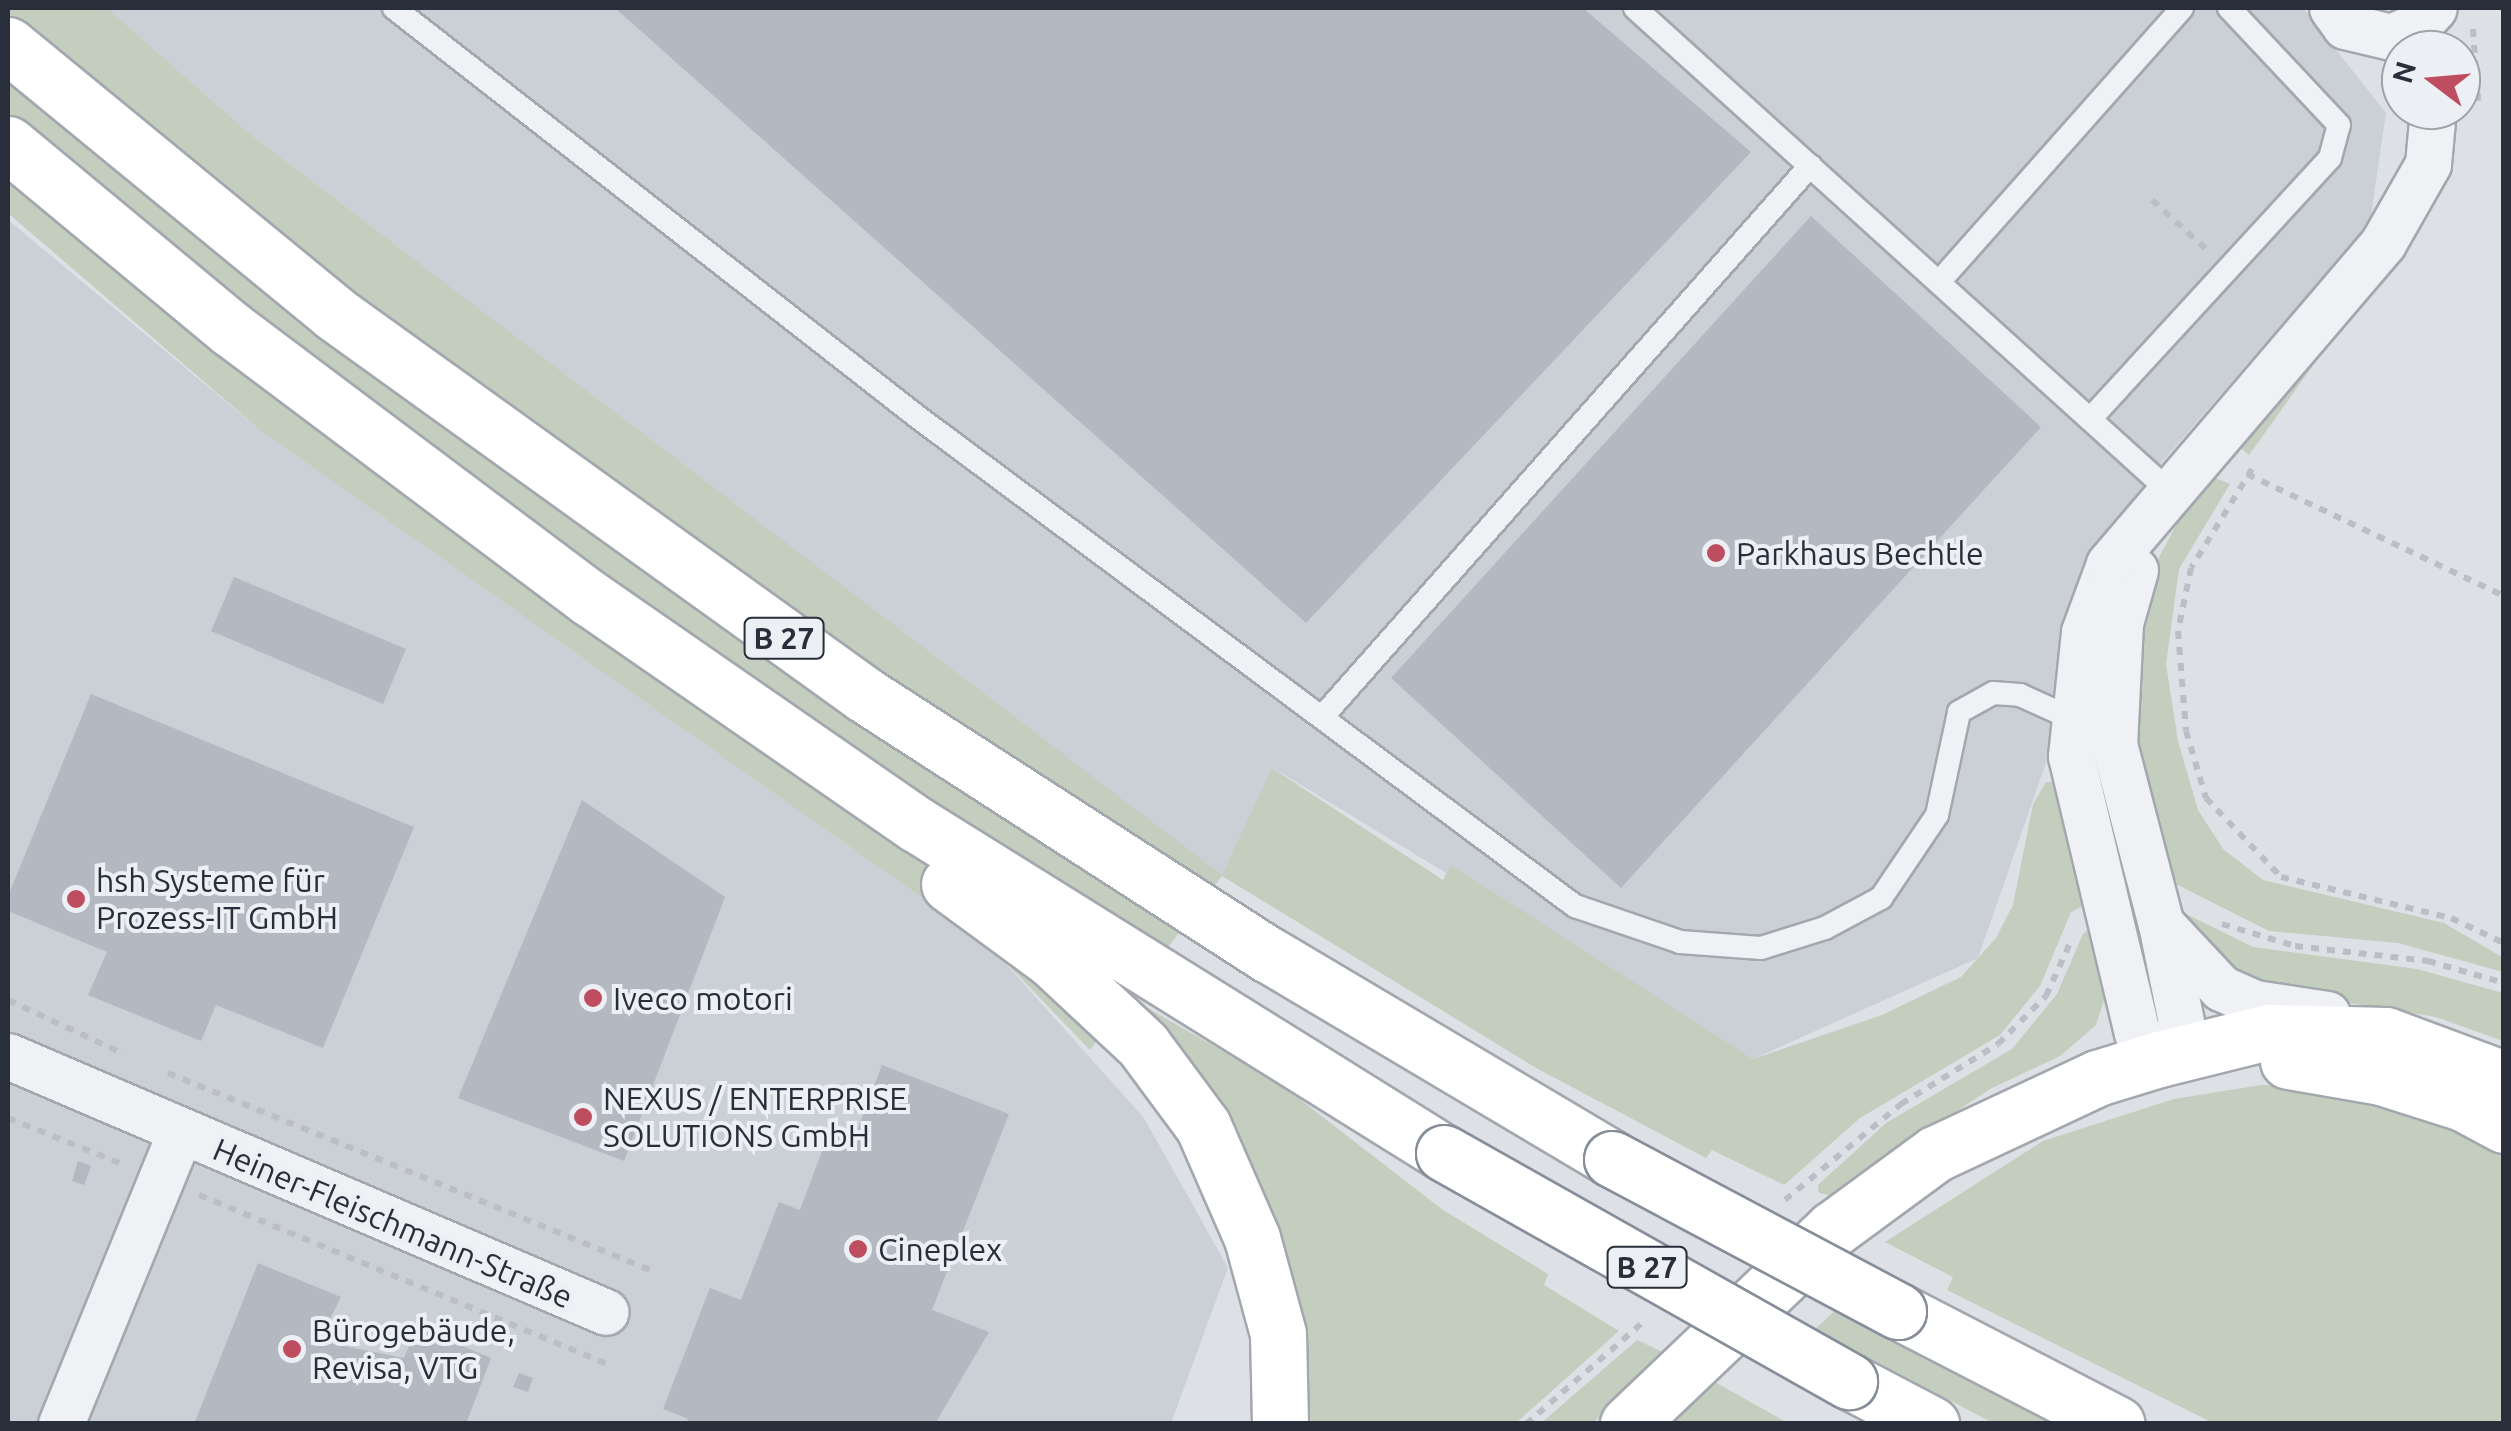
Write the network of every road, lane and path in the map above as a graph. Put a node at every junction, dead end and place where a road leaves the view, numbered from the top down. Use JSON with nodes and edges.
{"nodes":[{"id":1,"x":394,"y":8,"type":"edge"},
{"id":2,"x":1634,"y":8,"type":"edge"},
{"id":3,"x":2182,"y":8,"type":"edge"},
{"id":4,"x":2229,"y":8,"type":"edge"},
{"id":5,"x":2332,"y":8,"type":"edge"},
{"id":6,"x":2438,"y":25,"type":"edge"},
{"id":7,"x":8,"y":45,"type":"edge"},
{"id":8,"x":2432,"y":130,"type":"edge"},
{"id":9,"x":8,"y":144,"type":"edge"},
{"id":10,"x":1810,"y":166,"type":"junction"},
{"id":11,"x":2152,"y":200,"type":"dead end"},
{"id":12,"x":2228,"y":269,"type":"junction"},
{"id":13,"x":1939,"y":282,"type":"junction"},
{"id":14,"x":2091,"y":418,"type":"junction"},
{"id":15,"x":2260,"y":459,"type":"dead end"},
{"id":16,"x":2248,"y":474,"type":"junction"},
{"id":17,"x":2168,"y":490,"type":"junction"},
{"id":18,"x":2504,"y":596,"type":"edge"},
{"id":19,"x":1323,"y":716,"type":"junction"},
{"id":20,"x":2075,"y":720,"type":"junction"},
{"id":21,"x":820,"y":759,"type":"junction"},
{"id":22,"x":2161,"y":924,"type":"junction"},
{"id":23,"x":2504,"y":943,"type":"edge"},
{"id":24,"x":8,"y":1000,"type":"edge"},
{"id":25,"x":2386,"y":1036,"type":"junction"},
{"id":26,"x":2180,"y":1055,"type":"junction"},
{"id":27,"x":8,"y":1056,"type":"edge"},
{"id":28,"x":129,"y":1056,"type":"dead end"},
{"id":29,"x":164,"y":1071,"type":"dead end"},
{"id":30,"x":2504,"y":1079,"type":"edge"},
{"id":31,"x":8,"y":1118,"type":"edge"},
{"id":32,"x":2504,"y":1125,"type":"edge"},
{"id":33,"x":180,"y":1133,"type":"junction"},
{"id":34,"x":162,"y":1180,"type":"junction"},
{"id":35,"x":650,"y":1270,"type":"dead end"},
{"id":36,"x":606,"y":1312,"type":"dead end"},
{"id":37,"x":1701,"y":1353,"type":"junction"},
{"id":38,"x":606,"y":1364,"type":"dead end"},
{"id":39,"x":1849,"y":1381,"type":"junction"},
{"id":40,"x":61,"y":1424,"type":"edge"},
{"id":41,"x":1280,"y":1424,"type":"edge"},
{"id":42,"x":1628,"y":1424,"type":"edge"},
{"id":43,"x":1643,"y":1424,"type":"edge"},
{"id":44,"x":1898,"y":1424,"type":"edge"},
{"id":45,"x":1931,"y":1424,"type":"edge"},
{"id":46,"x":2118,"y":1424,"type":"edge"}],
"edges":[{"from":1,"to":19,"type":"lane"},
{"from":2,"to":10,"type":"lane"},
{"from":3,"to":13,"type":"lane"},
{"from":4,"to":12,"type":"lane"},
{"from":5,"to":6,"type":"street"},
{"from":7,"to":46,"type":"main road","number":"B 27","bridge":true},
{"from":8,"to":17,"type":"street"},
{"from":9,"to":21,"type":"main road","number":"B 27"},
{"from":10,"to":13,"type":"lane"},
{"from":10,"to":19,"type":"lane"},
{"from":11,"to":12,"type":"path"},
{"from":12,"to":14,"type":"lane"},
{"from":13,"to":14,"type":"lane"},
{"from":14,"to":17,"type":"lane"},
{"from":15,"to":16,"type":"path"},
{"from":16,"to":18,"type":"path"},
{"from":16,"to":23,"type":"path"},
{"from":17,"to":20,"type":"street"},
{"from":17,"to":22,"type":"street"},
{"from":19,"to":20,"type":"lane"},
{"from":20,"to":26,"type":"street"},
{"from":21,"to":39,"type":"main road","number":"B 27","bridge":true},
{"from":21,"to":41,"type":"main road"},
{"from":22,"to":25,"type":"street"},
{"from":22,"to":26,"type":"street"},
{"from":24,"to":28,"type":"path"},
{"from":25,"to":26,"type":"main road"},
{"from":25,"to":30,"type":"main road"},
{"from":26,"to":32,"type":"main road"},
{"from":26,"to":37,"type":"main road"},
{"from":27,"to":33,"type":"street","name":"Heiner-Fleischmann-Straße"},
{"from":29,"to":35,"type":"path"},
{"from":31,"to":34,"type":"path"},
{"from":33,"to":34,"type":"street","name":"Heiner-Fleischmann-Straße"},
{"from":33,"to":36,"type":"street","name":"Heiner-Fleischmann-Straße"},
{"from":34,"to":38,"type":"path"},
{"from":34,"to":40,"type":"street","name":"Heiner-Fleischmann-Straße"},
{"from":37,"to":42,"type":"main road"},
{"from":37,"to":43,"type":"main road"},
{"from":39,"to":44,"type":"main road"},
{"from":39,"to":45,"type":"main road","number":"B 27"}]}
